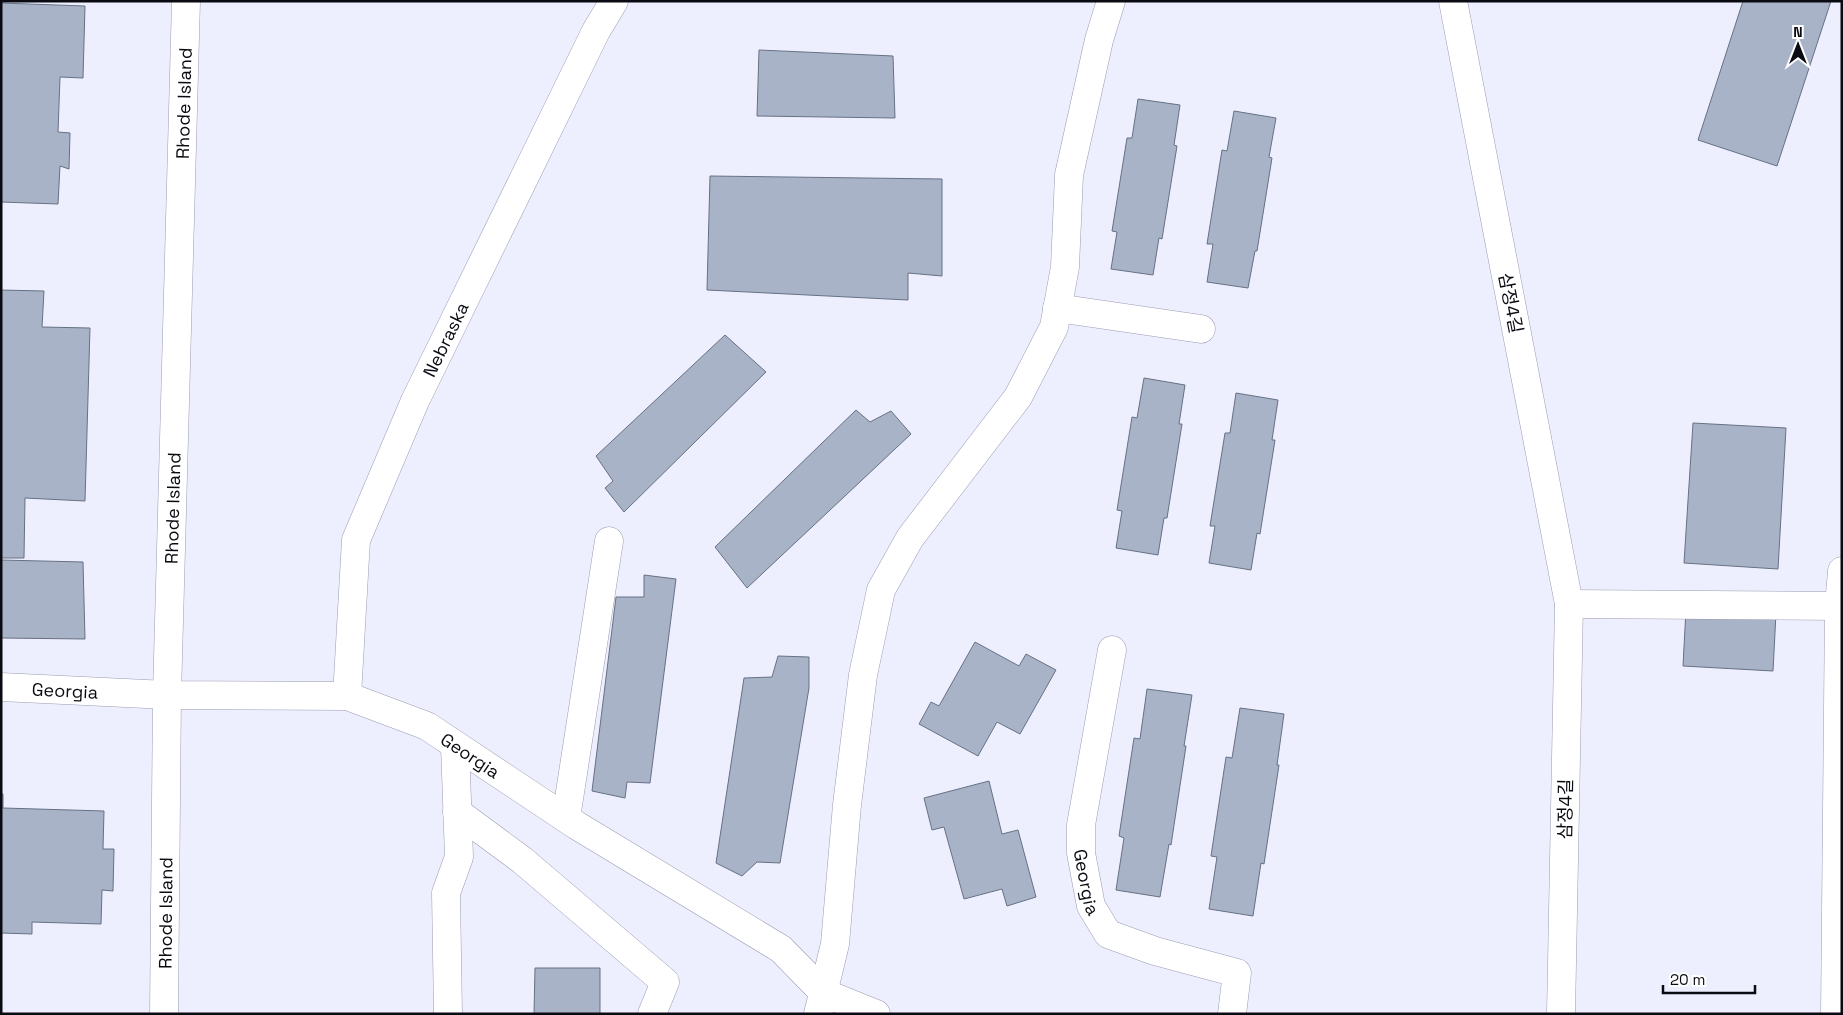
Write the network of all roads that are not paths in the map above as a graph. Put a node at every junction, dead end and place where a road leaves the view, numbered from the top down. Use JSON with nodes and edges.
{"nodes":[{"id":1,"x":186,"y":1,"type":"edge"},
{"id":2,"x":614,"y":1,"type":"edge"},
{"id":3,"x":1112,"y":1,"type":"edge"},
{"id":4,"x":1453,"y":1,"type":"edge"},
{"id":5,"x":1057,"y":308,"type":"junction"},
{"id":6,"x":1201,"y":329,"type":"dead end"},
{"id":7,"x":609,"y":541,"type":"dead end"},
{"id":8,"x":1842,"y":570,"type":"edge"},
{"id":9,"x":1569,"y":604,"type":"junction"},
{"id":10,"x":1838,"y":606,"type":"junction"},
{"id":11,"x":1112,"y":650,"type":"dead end"},
{"id":12,"x":1,"y":687,"type":"edge"},
{"id":13,"x":167,"y":695,"type":"junction"},
{"id":14,"x":347,"y":696,"type":"junction"},
{"id":15,"x":455,"y":745,"type":"junction"},
{"id":16,"x":457,"y":812,"type":"junction"},
{"id":17,"x":566,"y":818,"type":"junction"},
{"id":18,"x":821,"y":1003,"type":"edge"},
{"id":19,"x":164,"y":1014,"type":"edge"},
{"id":20,"x":448,"y":1014,"type":"edge"},
{"id":21,"x":652,"y":1014,"type":"edge"},
{"id":22,"x":876,"y":1014,"type":"edge"},
{"id":23,"x":1232,"y":1014,"type":"edge"},
{"id":24,"x":1561,"y":1014,"type":"edge"},
{"id":25,"x":1835,"y":1014,"type":"edge"}],
"edges":[{"from":1,"to":13,"type":"street","name":"Rhode Island"},
{"from":2,"to":14,"type":"street","name":"Nebraska"},
{"from":3,"to":5,"type":"street"},
{"from":4,"to":9,"type":"street","name":"삼정4길"},
{"from":5,"to":6,"type":"street"},
{"from":5,"to":18,"type":"street"},
{"from":7,"to":17,"type":"street"},
{"from":8,"to":10,"type":"street"},
{"from":9,"to":10,"type":"street"},
{"from":9,"to":24,"type":"street","name":"삼정4길"},
{"from":10,"to":25,"type":"street"},
{"from":11,"to":23,"type":"street","name":"Georgia"},
{"from":12,"to":13,"type":"street","name":"Georgia"},
{"from":13,"to":14,"type":"street","name":"Georgia"},
{"from":13,"to":19,"type":"street","name":"Rhode Island"},
{"from":14,"to":15,"type":"street","name":"Georgia"},
{"from":15,"to":16,"type":"street"},
{"from":15,"to":17,"type":"street","name":"Georgia"},
{"from":16,"to":20,"type":"street"},
{"from":16,"to":21,"type":"street"},
{"from":17,"to":18,"type":"street","name":"Georgia"},
{"from":18,"to":22,"type":"street","name":"Georgia"}]}
